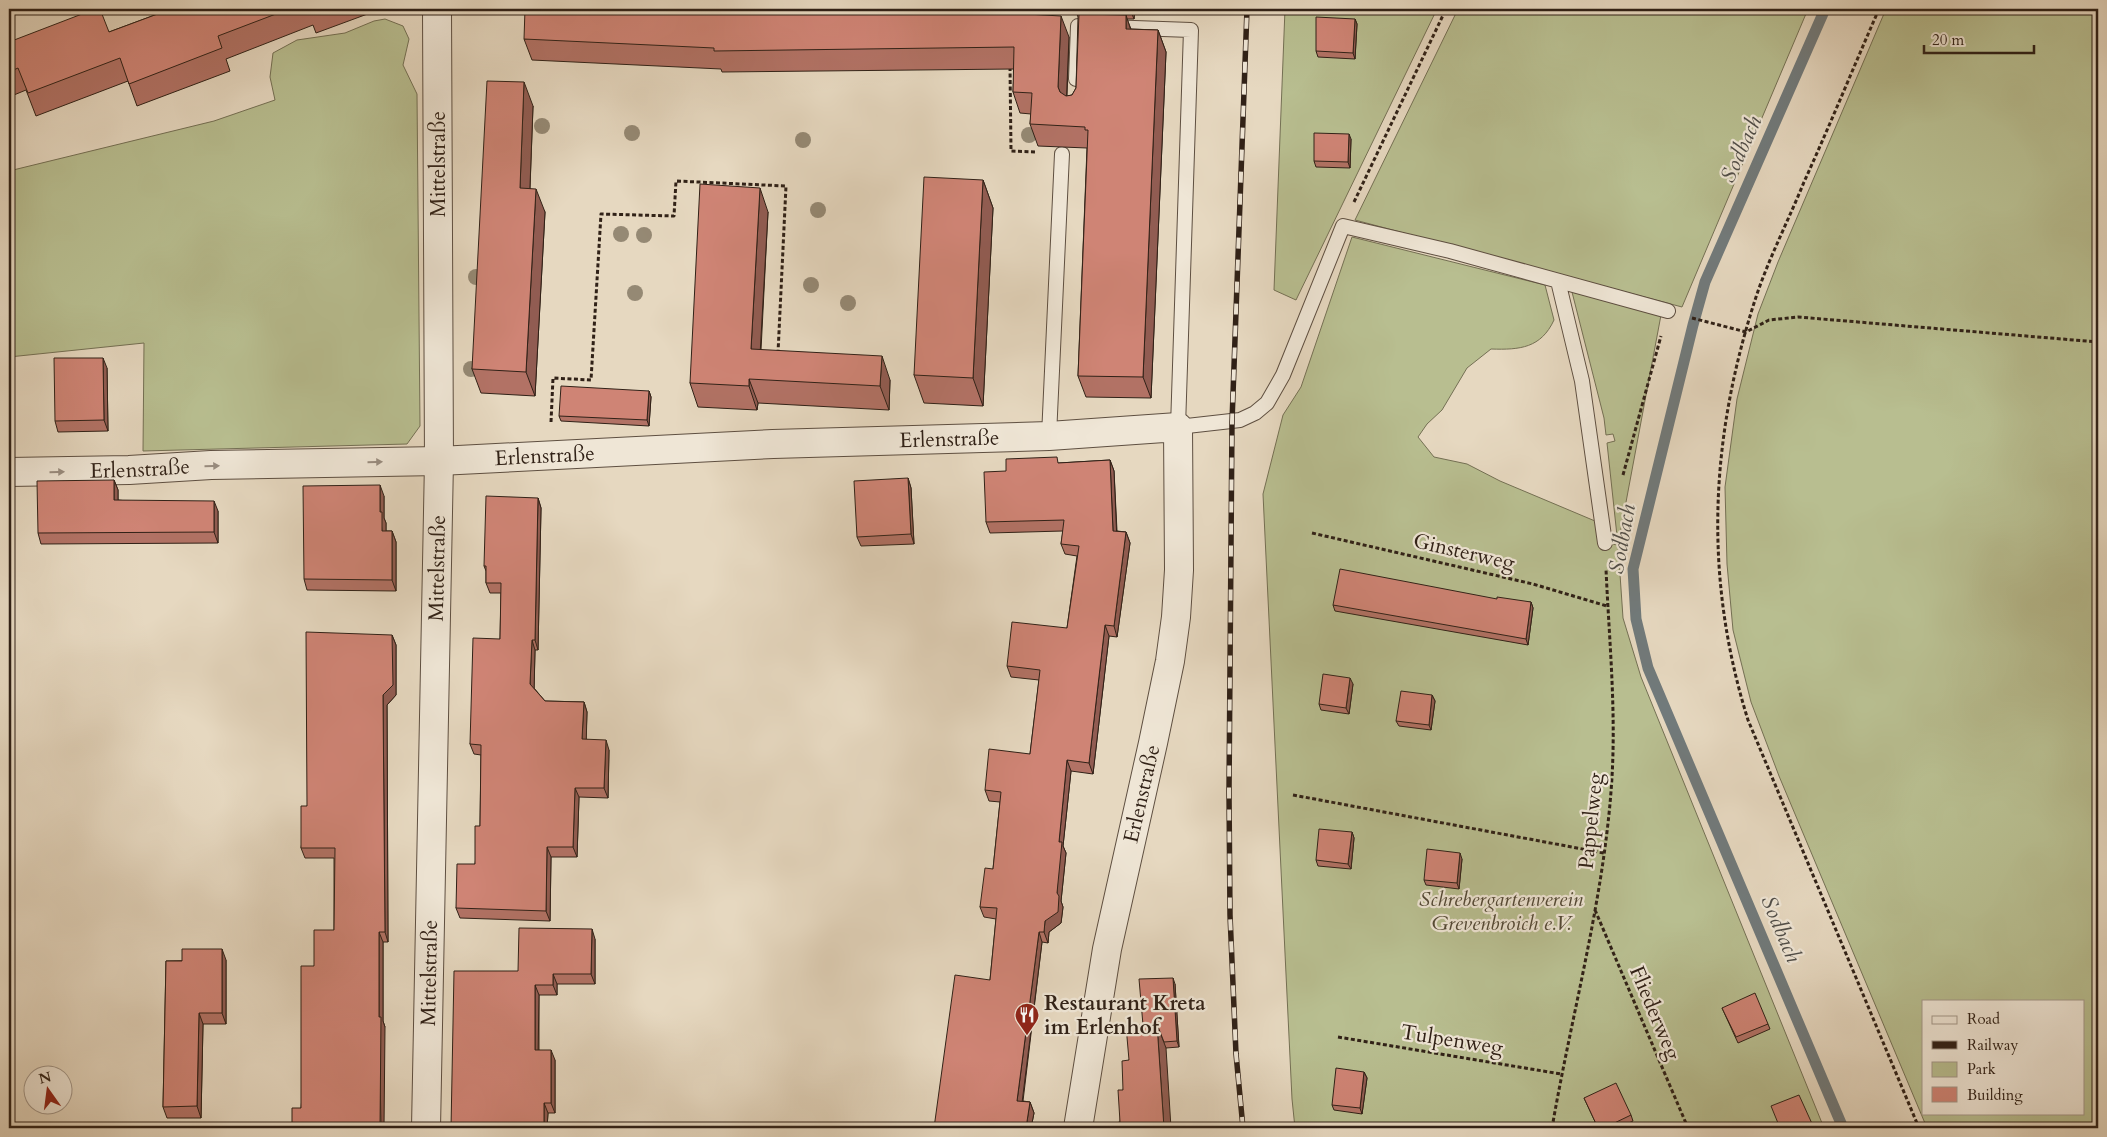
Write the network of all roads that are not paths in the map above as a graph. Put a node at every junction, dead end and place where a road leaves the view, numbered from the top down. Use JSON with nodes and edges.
{"nodes":[{"id":1,"x":437,"y":9,"type":"edge"},
{"id":2,"x":1076,"y":91,"type":"edge"},
{"id":3,"x":1062,"y":154,"type":"edge"},
{"id":4,"x":1558,"y":281,"type":"junction"},
{"id":5,"x":1668,"y":311,"type":"road end"},
{"id":6,"x":1178,"y":427,"type":"junction"},
{"id":7,"x":1049,"y":436,"type":"junction"},
{"id":8,"x":439,"y":461,"type":"junction"},
{"id":9,"x":9,"y":472,"type":"edge"},
{"id":10,"x":1605,"y":543,"type":"road end"},
{"id":11,"x":426,"y":1128,"type":"edge"},
{"id":12,"x":1078,"y":1128,"type":"edge"}],
"edges":[{"from":1,"to":8,"type":"street","name":"Mittelstraße"},
{"from":2,"to":6,"type":"lane"},
{"from":3,"to":7,"type":"lane"},
{"from":4,"to":5,"type":"lane"},
{"from":4,"to":6,"type":"lane"},
{"from":4,"to":10,"type":"lane"},
{"from":6,"to":7,"type":"street","name":"Erlenstraße"},
{"from":6,"to":12,"type":"street","name":"Erlenstraße"},
{"from":7,"to":8,"type":"street","name":"Erlenstraße"},
{"from":9,"to":8,"type":"street","name":"Erlenstraße","one_way":true},
{"from":8,"to":11,"type":"street","name":"Mittelstraße"}]}
